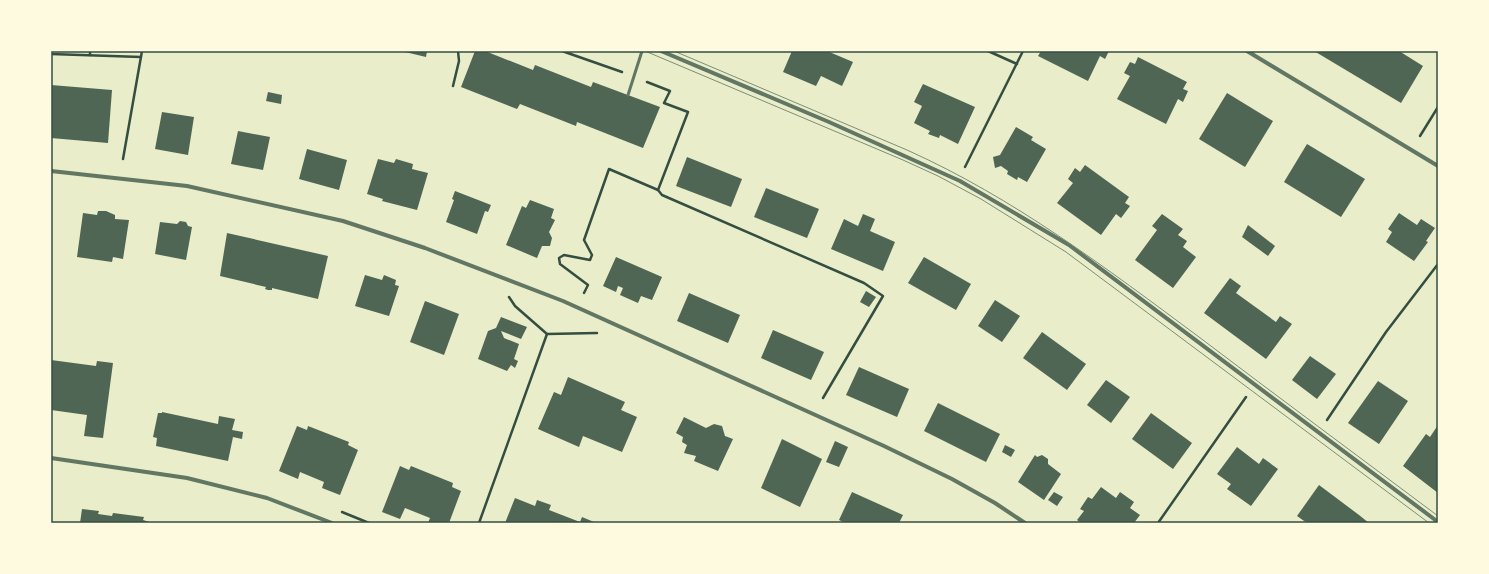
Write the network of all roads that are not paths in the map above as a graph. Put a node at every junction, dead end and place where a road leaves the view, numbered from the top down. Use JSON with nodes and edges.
{"nodes":[{"id":1,"x":642,"y":51,"type":"edge"},
{"id":2,"x":661,"y":51,"type":"edge"},
{"id":3,"x":1247,"y":51,"type":"edge"},
{"id":4,"x":628,"y":95,"type":"dead end"},
{"id":5,"x":1438,"y":166,"type":"edge"},
{"id":6,"x":51,"y":171,"type":"edge"},
{"id":7,"x":51,"y":458,"type":"edge"},
{"id":8,"x":1438,"y":522,"type":"edge"},
{"id":9,"x":332,"y":523,"type":"edge"},
{"id":10,"x":1025,"y":523,"type":"edge"}],
"edges":[{"from":1,"to":4,"type":"lane"},
{"from":2,"to":8,"type":"street"},
{"from":3,"to":5,"type":"street"},
{"from":6,"to":10,"type":"street"},
{"from":7,"to":9,"type":"street"}]}
